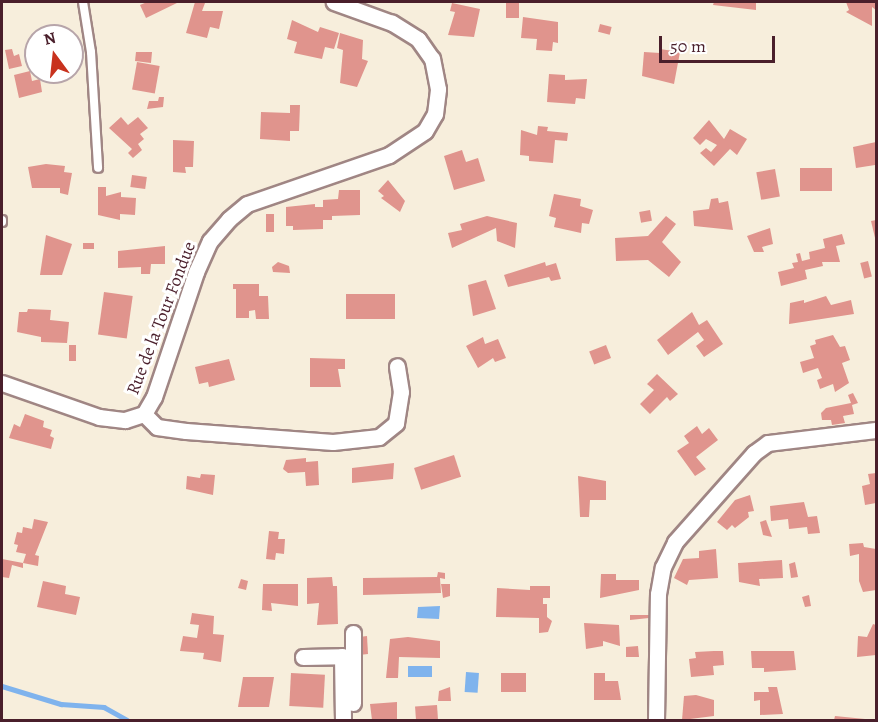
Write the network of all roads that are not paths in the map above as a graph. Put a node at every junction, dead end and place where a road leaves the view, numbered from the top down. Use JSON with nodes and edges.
{"nodes":[{"id":1,"x":83,"y":2,"type":"edge"},
{"id":2,"x":334,"y":2,"type":"edge"},
{"id":3,"x":98,"y":168,"type":"dead end"},
{"id":4,"x":397,"y":366,"type":"dead end"},
{"id":5,"x":2,"y":383,"type":"edge"},
{"id":6,"x":144,"y":414,"type":"junction"},
{"id":7,"x":876,"y":430,"type":"edge"},
{"id":8,"x":353,"y":633,"type":"dead end"},
{"id":9,"x":303,"y":657,"type":"dead end"},
{"id":10,"x":344,"y":720,"type":"edge"},
{"id":11,"x":353,"y":720,"type":"edge"},
{"id":12,"x":656,"y":720,"type":"edge"}],
"edges":[{"from":1,"to":3,"type":"lane"},
{"from":2,"to":6,"type":"street","name":"Rue de la Tour Fondue"},
{"from":4,"to":6,"type":"street","name":"Rue de la Tour Fondue"},
{"from":5,"to":6,"type":"street","name":"Rue de la Tour Fondue"},
{"from":7,"to":12,"type":"street"},
{"from":8,"to":11,"type":"street"},
{"from":9,"to":10,"type":"street"}]}
